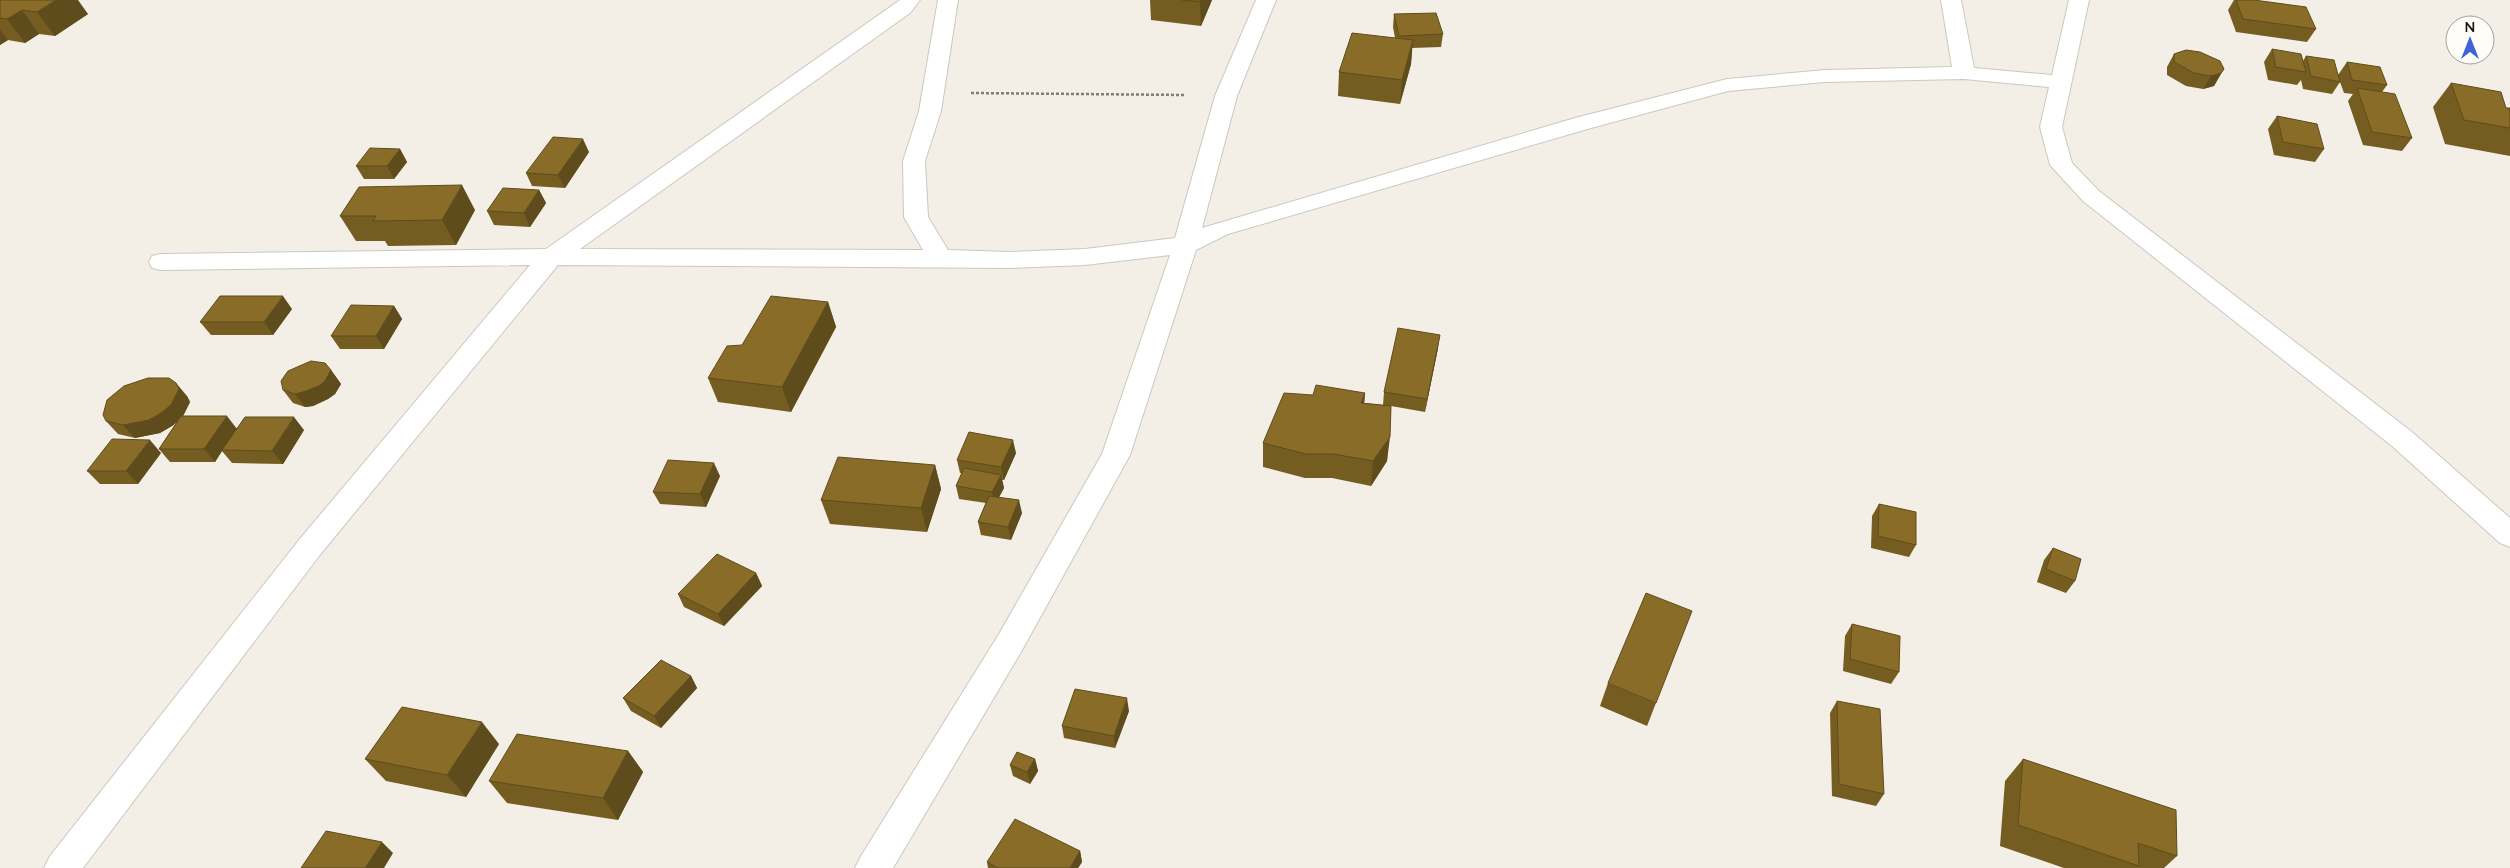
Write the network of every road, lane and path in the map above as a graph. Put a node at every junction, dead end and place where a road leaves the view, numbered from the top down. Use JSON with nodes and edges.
{"nodes":[{"id":1,"x":910,"y":0,"type":"edge"},
{"id":2,"x":948,"y":0,"type":"edge"},
{"id":3,"x":1266,"y":0,"type":"edge"},
{"id":4,"x":1951,"y":0,"type":"edge"},
{"id":5,"x":2079,"y":0,"type":"edge"},
{"id":6,"x":1964,"y":73,"type":"junction"},
{"id":7,"x":2060,"y":82,"type":"junction"},
{"id":8,"x":933,"y":93,"type":"junction"},
{"id":9,"x":1226,"y":96,"type":"junction"},
{"id":10,"x":1185,"y":245,"type":"junction"},
{"id":11,"x":550,"y":258,"type":"junction"},
{"id":12,"x":940,"y":258,"type":"junction"},
{"id":13,"x":161,"y":262,"type":"dead end"},
{"id":14,"x":2510,"y":535,"type":"edge"},
{"id":15,"x":62,"y":868,"type":"edge"},
{"id":16,"x":874,"y":868,"type":"edge"}],
"edges":[{"from":1,"to":11,"type":"street"},
{"from":2,"to":8,"type":"street"},
{"from":3,"to":9,"type":"street"},
{"from":4,"to":6,"type":"street"},
{"from":5,"to":7,"type":"street"},
{"from":6,"to":7,"type":"street"},
{"from":6,"to":10,"type":"street"},
{"from":7,"to":14,"type":"street"},
{"from":8,"to":9,"type":"path"},
{"from":8,"to":12,"type":"street"},
{"from":9,"to":10,"type":"street"},
{"from":10,"to":12,"type":"street"},
{"from":10,"to":16,"type":"street"},
{"from":11,"to":12,"type":"street"},
{"from":11,"to":13,"type":"street"},
{"from":11,"to":15,"type":"street"}]}
